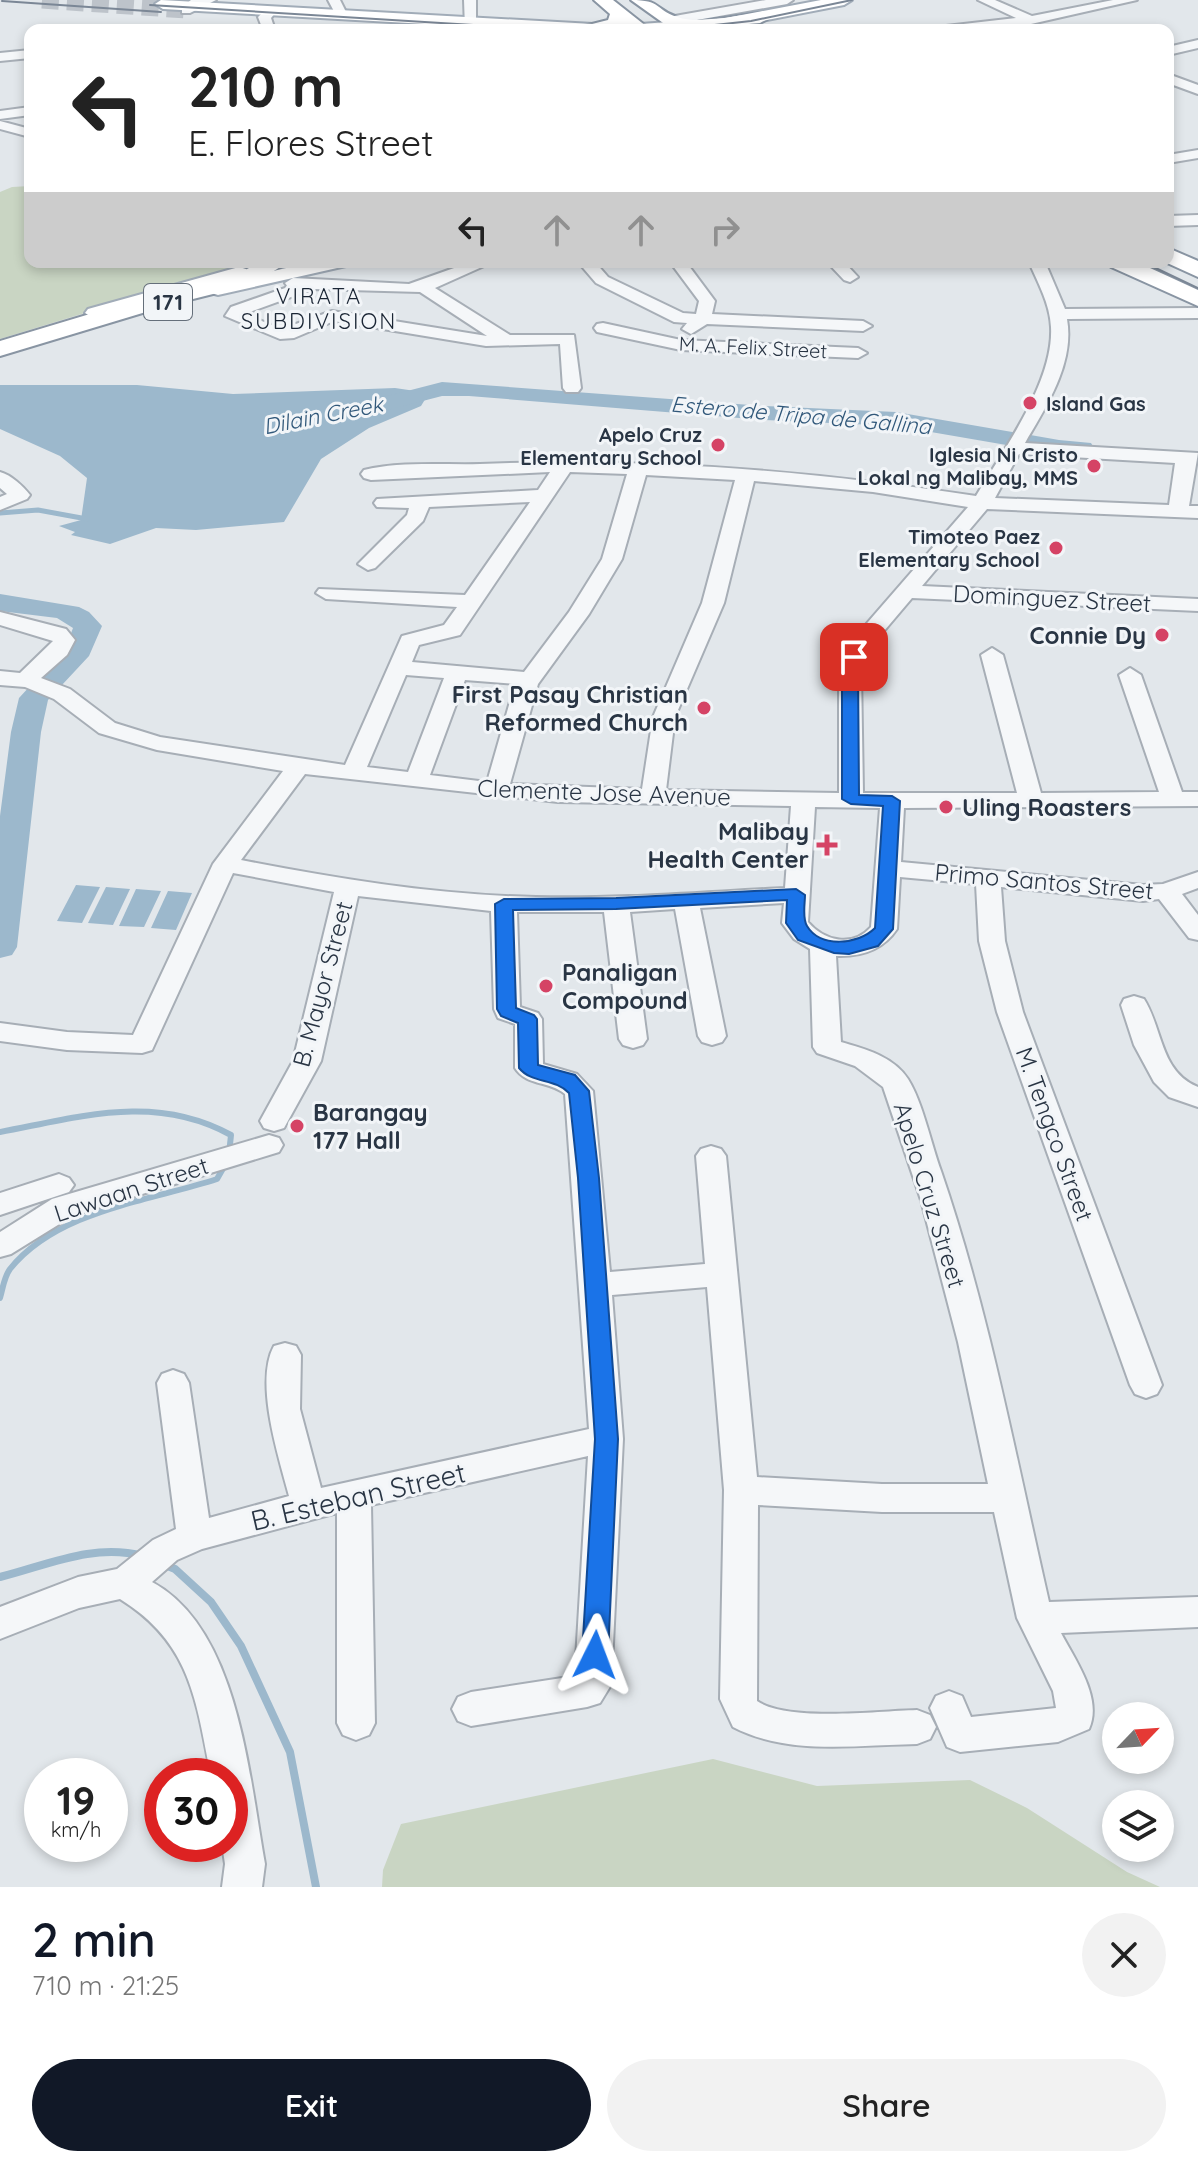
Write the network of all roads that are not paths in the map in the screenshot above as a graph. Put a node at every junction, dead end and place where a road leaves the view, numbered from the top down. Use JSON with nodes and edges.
{"nodes":[{"id":1,"x":210,"y":0,"type":"edge"},
{"id":2,"x":334,"y":0,"type":"edge"},
{"id":3,"x":470,"y":0,"type":"edge"},
{"id":4,"x":602,"y":0,"type":"edge"},
{"id":5,"x":639,"y":0,"type":"edge"},
{"id":6,"x":787,"y":0,"type":"edge"},
{"id":7,"x":984,"y":0,"type":"edge"},
{"id":8,"x":1058,"y":0,"type":"edge"},
{"id":9,"x":1131,"y":0,"type":"edge"},
{"id":10,"x":850,"y":2,"type":"edge"},
{"id":11,"x":163,"y":4,"type":"tunnel mouth"},
{"id":12,"x":188,"y":8,"type":"junction"},
{"id":13,"x":1083,"y":9,"type":"junction"},
{"id":14,"x":310,"y":16,"type":"junction"},
{"id":15,"x":342,"y":16,"type":"junction"},
{"id":16,"x":760,"y":18,"type":"joint"},
{"id":17,"x":269,"y":19,"type":"edge"},
{"id":18,"x":1031,"y":20,"type":"junction"},
{"id":19,"x":440,"y":24,"type":"edge"},
{"id":20,"x":446,"y":24,"type":"edge"},
{"id":21,"x":472,"y":24,"type":"edge"},
{"id":22,"x":618,"y":24,"type":"edge"},
{"id":23,"x":675,"y":24,"type":"edge"},
{"id":24,"x":681,"y":24,"type":"edge"},
{"id":25,"x":698,"y":24,"type":"edge"},
{"id":26,"x":746,"y":24,"type":"edge"},
{"id":27,"x":997,"y":24,"type":"edge"},
{"id":28,"x":1041,"y":24,"type":"edge"},
{"id":29,"x":1198,"y":44,"type":"edge"},
{"id":30,"x":1174,"y":50,"type":"edge"},
{"id":31,"x":0,"y":57,"type":"edge"},
{"id":32,"x":24,"y":61,"type":"edge"},
{"id":33,"x":24,"y":62,"type":"edge"},
{"id":34,"x":0,"y":66,"type":"edge"},
{"id":35,"x":1198,"y":78,"type":"edge"},
{"id":36,"x":1174,"y":82,"type":"edge"},
{"id":37,"x":1174,"y":83,"type":"edge"},
{"id":38,"x":1198,"y":90,"type":"edge"},
{"id":39,"x":24,"y":112,"type":"edge"},
{"id":40,"x":0,"y":115,"type":"edge"},
{"id":41,"x":0,"y":125,"type":"edge"},
{"id":42,"x":24,"y":131,"type":"edge"},
{"id":43,"x":1198,"y":154,"type":"edge"},
{"id":44,"x":1174,"y":158,"type":"edge"},
{"id":45,"x":1198,"y":220,"type":"edge"},
{"id":46,"x":1174,"y":221,"type":"edge"},
{"id":47,"x":1174,"y":258,"type":"edge"},
{"id":48,"x":1174,"y":266,"type":"edge"},
{"id":49,"x":264,"y":268,"type":"edge"},
{"id":50,"x":266,"y":268,"type":"edge"},
{"id":51,"x":274,"y":268,"type":"edge"},
{"id":52,"x":470,"y":268,"type":"edge"},
{"id":53,"x":591,"y":268,"type":"edge"},
{"id":54,"x":682,"y":268,"type":"edge"},
{"id":55,"x":841,"y":268,"type":"edge"},
{"id":56,"x":1040,"y":268,"type":"edge"},
{"id":57,"x":1132,"y":268,"type":"edge"},
{"id":58,"x":1198,"y":270,"type":"edge"},
{"id":59,"x":850,"y":277,"type":"dead end"},
{"id":60,"x":1198,"y":278,"type":"edge"},
{"id":61,"x":308,"y":285,"type":"junction"},
{"id":62,"x":423,"y":287,"type":"junction"},
{"id":63,"x":1198,"y":299,"type":"edge"},
{"id":64,"x":1198,"y":313,"type":"edge"},
{"id":65,"x":1058,"y":314,"type":"junction"},
{"id":66,"x":703,"y":319,"type":"junction"},
{"id":67,"x":785,"y":323,"type":"junction"},
{"id":68,"x":863,"y":326,"type":"dead end"},
{"id":69,"x":603,"y":328,"type":"dead end"},
{"id":70,"x":507,"y":341,"type":"junction"},
{"id":71,"x":672,"y":343,"type":"junction"},
{"id":72,"x":0,"y":349,"type":"edge"},
{"id":73,"x":782,"y":349,"type":"junction"},
{"id":74,"x":858,"y":353,"type":"dead end"},
{"id":75,"x":779,"y":371,"type":"dead end"},
{"id":76,"x":572,"y":388,"type":"dead end"},
{"id":77,"x":1019,"y":441,"type":"junction"},
{"id":78,"x":1191,"y":458,"type":"edge"},
{"id":79,"x":564,"y":466,"type":"junction"},
{"id":80,"x":638,"y":469,"type":"junction"},
{"id":81,"x":371,"y":474,"type":"dead end"},
{"id":82,"x":746,"y":474,"type":"junction"},
{"id":83,"x":0,"y":478,"type":"edge"},
{"id":84,"x":547,"y":495,"type":"junction"},
{"id":85,"x":421,"y":501,"type":"junction"},
{"id":86,"x":384,"y":503,"type":"dead end"},
{"id":87,"x":982,"y":503,"type":"junction"},
{"id":88,"x":0,"y":504,"type":"edge"},
{"id":89,"x":1188,"y":511,"type":"edge"},
{"id":90,"x":368,"y":564,"type":"dead end"},
{"id":91,"x":906,"y":591,"type":"junction"},
{"id":92,"x":326,"y":593,"type":"dead end"},
{"id":93,"x":472,"y":602,"type":"junction"},
{"id":94,"x":1198,"y":605,"type":"edge"},
{"id":95,"x":0,"y":618,"type":"edge"},
{"id":96,"x":992,"y":655,"type":"dead end"},
{"id":97,"x":399,"y":668,"type":"junction"},
{"id":98,"x":457,"y":672,"type":"junction"},
{"id":99,"x":1130,"y":675,"type":"dead end"},
{"id":100,"x":0,"y":678,"type":"edge"},
{"id":101,"x":531,"y":679,"type":"junction"},
{"id":102,"x":27,"y":681,"type":"junction"},
{"id":103,"x":299,"y":766,"type":"junction"},
{"id":104,"x":353,"y":773,"type":"junction"},
{"id":105,"x":416,"y":781,"type":"junction"},
{"id":106,"x":496,"y":790,"type":"junction"},
{"id":107,"x":653,"y":795,"type":"junction"},
{"id":108,"x":804,"y":798,"type":"junction"},
{"id":109,"x":851,"y":799,"type":"junction"},
{"id":110,"x":1031,"y":799,"type":"junction"},
{"id":111,"x":1173,"y":799,"type":"junction"},
{"id":112,"x":1198,"y":799,"type":"edge"},
{"id":113,"x":892,"y":801,"type":"junction"},
{"id":114,"x":225,"y":864,"type":"junction"},
{"id":115,"x":889,"y":868,"type":"junction"},
{"id":116,"x":988,"y":877,"type":"junction"},
{"id":117,"x":1198,"y":880,"type":"edge"},
{"id":118,"x":347,"y":890,"type":"junction"},
{"id":119,"x":1166,"y":891,"type":"junction"},
{"id":120,"x":796,"y":895,"type":"junction"},
{"id":121,"x":686,"y":900,"type":"junction"},
{"id":122,"x":616,"y":903,"type":"junction"},
{"id":123,"x":504,"y":904,"type":"junction"},
{"id":124,"x":1198,"y":932,"type":"edge"},
{"id":125,"x":823,"y":946,"type":"junction"},
{"id":126,"x":1134,"y":1005,"type":"dead end"},
{"id":127,"x":0,"y":1032,"type":"edge"},
{"id":128,"x":712,"y":1036,"type":"dead end"},
{"id":129,"x":633,"y":1039,"type":"dead end"},
{"id":130,"x":1198,"y":1097,"type":"edge"},
{"id":131,"x":262,"y":1140,"type":"joint"},
{"id":132,"x":711,"y":1156,"type":"dead end"},
{"id":133,"x":59,"y":1185,"type":"dead end"},
{"id":134,"x":0,"y":1204,"type":"edge"},
{"id":135,"x":0,"y":1246,"type":"edge"},
{"id":136,"x":722,"y":1274,"type":"junction"},
{"id":137,"x":596,"y":1285,"type":"junction"},
{"id":138,"x":285,"y":1355,"type":"dead end"},
{"id":139,"x":173,"y":1383,"type":"dead end"},
{"id":140,"x":1146,"y":1385,"type":"dead end"},
{"id":141,"x":606,"y":1439,"type":"junction"},
{"id":142,"x":741,"y":1490,"type":"junction"},
{"id":143,"x":354,"y":1495,"type":"junction"},
{"id":144,"x":1006,"y":1498,"type":"junction"},
{"id":145,"x":308,"y":1505,"type":"junction"},
{"id":146,"x":180,"y":1544,"type":"junction"},
{"id":147,"x":127,"y":1580,"type":"junction"},
{"id":148,"x":1198,"y":1612,"type":"edge"},
{"id":149,"x":1035,"y":1618,"type":"junction"},
{"id":150,"x":0,"y":1623,"type":"edge"},
{"id":151,"x":949,"y":1708,"type":"dead end"},
{"id":152,"x":471,"y":1709,"type":"dead end"},
{"id":153,"x":356,"y":1723,"type":"dead end"},
{"id":154,"x":917,"y":1727,"type":"dead end"},
{"id":155,"x":226,"y":1758,"type":"edge"},
{"id":156,"x":245,"y":1862,"type":"edge"},
{"id":157,"x":242,"y":1887,"type":"edge"}],
"edges":[{"from":1,"to":12,"type":"street"},
{"from":2,"to":15,"type":"street"},
{"from":3,"to":21,"type":"street"},
{"from":4,"to":22,"type":"highway"},
{"from":5,"to":23,"type":"highway"},
{"from":6,"to":24,"type":"street"},
{"from":7,"to":18,"type":"street"},
{"from":8,"to":13,"type":"street"},
{"from":9,"to":13,"type":"street"},
{"from":10,"to":16,"type":"main road"},
{"from":10,"to":26,"type":"main road"},
{"from":11,"to":12,"type":"main road"},
{"from":12,"to":17,"type":"main road"},
{"from":13,"to":18,"type":"street"},
{"from":14,"to":15,"type":"main road"},
{"from":14,"to":17,"type":"main road"},
{"from":14,"to":19,"type":"main road"},
{"from":15,"to":20,"type":"main road"},
{"from":16,"to":25,"type":"highway"},
{"from":18,"to":27,"type":"street"},
{"from":18,"to":28,"type":"street"},
{"from":29,"to":30,"type":"street"},
{"from":31,"to":32,"type":"street"},
{"from":33,"to":34,"type":"street"},
{"from":35,"to":36,"type":"street"},
{"from":37,"to":38,"type":"street"},
{"from":39,"to":40,"type":"street"},
{"from":41,"to":42,"type":"street"},
{"from":43,"to":44,"type":"street"},
{"from":45,"to":46,"type":"street"},
{"from":47,"to":58,"type":"highway"},
{"from":48,"to":60,"type":"highway"},
{"from":49,"to":72,"type":"main road","number":"171"},
{"from":50,"to":72,"type":"highway"},
{"from":51,"to":61,"type":"street"},
{"from":52,"to":62,"type":"street"},
{"from":53,"to":66,"type":"street"},
{"from":54,"to":66,"type":"street"},
{"from":55,"to":59,"type":"street"},
{"from":56,"to":65,"type":"street"},
{"from":57,"to":63,"type":"highway"},
{"from":61,"to":62,"type":"street"},
{"from":61,"to":70,"type":"street"},
{"from":62,"to":70,"type":"street"},
{"from":64,"to":65,"type":"street"},
{"from":65,"to":77,"type":"street"},
{"from":66,"to":67,"type":"street"},
{"from":66,"to":71,"type":"street"},
{"from":67,"to":68,"type":"street"},
{"from":67,"to":73,"type":"street"},
{"from":69,"to":71,"type":"street","name":"M. A. Felix Street"},
{"from":70,"to":76,"type":"street"},
{"from":71,"to":73,"type":"street","name":"M. A. Felix Street"},
{"from":73,"to":74,"type":"street","name":"M. A. Felix Street"},
{"from":73,"to":75,"type":"street"},
{"from":77,"to":78,"type":"street"},
{"from":77,"to":87,"type":"street"},
{"from":78,"to":89,"type":"street"},
{"from":79,"to":80,"type":"street"},
{"from":79,"to":81,"type":"street"},
{"from":79,"to":84,"type":"street"},
{"from":80,"to":82,"type":"street"},
{"from":80,"to":101,"type":"street"},
{"from":82,"to":87,"type":"street"},
{"from":82,"to":107,"type":"street"},
{"from":83,"to":88,"type":"street"},
{"from":84,"to":85,"type":"street"},
{"from":84,"to":93,"type":"street"},
{"from":85,"to":86,"type":"street"},
{"from":85,"to":90,"type":"street"},
{"from":87,"to":89,"type":"street"},
{"from":87,"to":91,"type":"street"},
{"from":91,"to":94,"type":"street","name":"Dominguez Street"},
{"from":91,"to":109,"type":"street"},
{"from":92,"to":93,"type":"street"},
{"from":93,"to":97,"type":"street"},
{"from":95,"to":102,"type":"street"},
{"from":96,"to":110,"type":"street"},
{"from":97,"to":98,"type":"street"},
{"from":97,"to":104,"type":"street"},
{"from":98,"to":101,"type":"street"},
{"from":98,"to":105,"type":"street"},
{"from":99,"to":111,"type":"street"},
{"from":100,"to":102,"type":"street","name":"Clemente Jose Avenue"},
{"from":101,"to":106,"type":"street"},
{"from":102,"to":103,"type":"street","name":"Clemente Jose Avenue"},
{"from":103,"to":104,"type":"street","name":"Clemente Jose Avenue"},
{"from":103,"to":114,"type":"street"},
{"from":104,"to":105,"type":"street","name":"Clemente Jose Avenue"},
{"from":105,"to":106,"type":"street","name":"Clemente Jose Avenue"},
{"from":106,"to":107,"type":"street","name":"Clemente Jose Avenue"},
{"from":107,"to":108,"type":"street","name":"Clemente Jose Avenue"},
{"from":108,"to":109,"type":"street","name":"Clemente Jose Avenue"},
{"from":108,"to":120,"type":"street"},
{"from":109,"to":113,"type":"street","name":"Clemente Jose Avenue"},
{"from":110,"to":111,"type":"street","name":"Clemente Jose Avenue"},
{"from":110,"to":113,"type":"street","name":"Clemente Jose Avenue"},
{"from":111,"to":112,"type":"street","name":"Clemente Jose Avenue"},
{"from":113,"to":115,"type":"street"},
{"from":114,"to":118,"type":"street"},
{"from":114,"to":127,"type":"street"},
{"from":115,"to":116,"type":"street","name":"Primo Santos Street"},
{"from":115,"to":125,"type":"street"},
{"from":116,"to":119,"type":"street","name":"Primo Santos Street"},
{"from":116,"to":140,"type":"street","name":"M. Tengco Street"},
{"from":117,"to":119,"type":"street","name":"Primo Santos Street"},
{"from":118,"to":123,"type":"street"},
{"from":118,"to":131,"type":"street","name":"B. Mayor Street"},
{"from":119,"to":124,"type":"street"},
{"from":120,"to":121,"type":"street"},
{"from":120,"to":125,"type":"street"},
{"from":121,"to":122,"type":"street"},
{"from":121,"to":128,"type":"street"},
{"from":122,"to":123,"type":"street"},
{"from":122,"to":129,"type":"street"},
{"from":123,"to":137,"type":"street"},
{"from":125,"to":144,"type":"street","name":"Apelo Cruz Street"},
{"from":126,"to":130,"type":"street"},
{"from":131,"to":135,"type":"street","name":"Lawaan Street"},
{"from":132,"to":136,"type":"street"},
{"from":133,"to":134,"type":"street"},
{"from":136,"to":137,"type":"street"},
{"from":136,"to":142,"type":"street"},
{"from":137,"to":141,"type":"street"},
{"from":138,"to":145,"type":"street"},
{"from":139,"to":146,"type":"street"},
{"from":141,"to":143,"type":"street","name":"B. Esteban Street"},
{"from":141,"to":152,"type":"street"},
{"from":142,"to":144,"type":"street"},
{"from":142,"to":154,"type":"street"},
{"from":143,"to":145,"type":"street","name":"B. Esteban Street"},
{"from":143,"to":153,"type":"street"},
{"from":144,"to":149,"type":"street"},
{"from":145,"to":146,"type":"street","name":"B. Esteban Street"},
{"from":146,"to":147,"type":"street","name":"B. Esteban Street"},
{"from":147,"to":150,"type":"street"},
{"from":147,"to":155,"type":"street"},
{"from":148,"to":149,"type":"street"},
{"from":149,"to":151,"type":"street"},
{"from":156,"to":157,"type":"street"}]}
